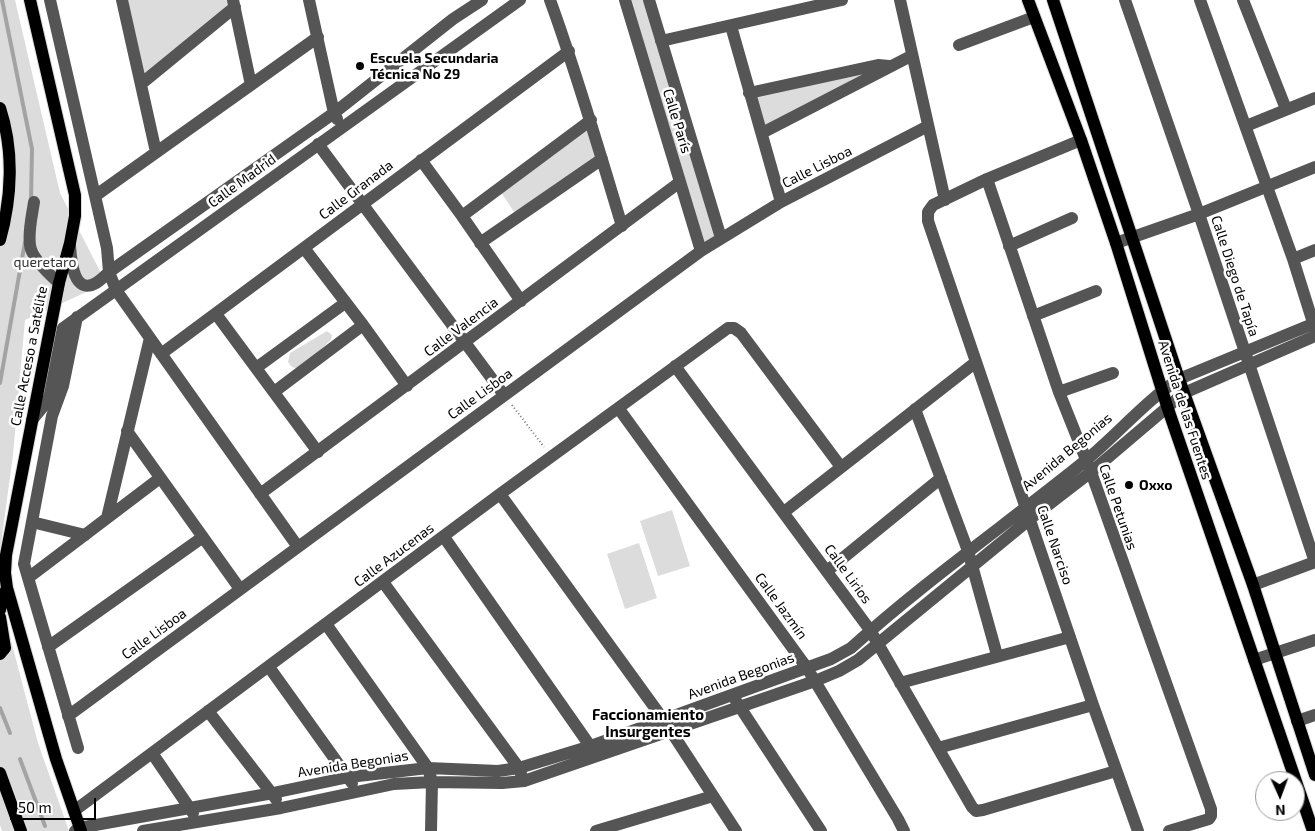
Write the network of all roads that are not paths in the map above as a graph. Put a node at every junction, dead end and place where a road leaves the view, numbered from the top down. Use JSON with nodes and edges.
{"nodes":[{"id":1,"x":30,"y":0,"type":"edge"},
{"id":2,"x":50,"y":0,"type":"edge"},
{"id":3,"x":122,"y":0,"type":"edge"},
{"id":4,"x":310,"y":0,"type":"edge"},
{"id":5,"x":482,"y":0,"type":"edge"},
{"id":6,"x":520,"y":0,"type":"edge"},
{"id":7,"x":550,"y":0,"type":"edge"},
{"id":8,"x":625,"y":0,"type":"edge"},
{"id":9,"x":649,"y":0,"type":"edge"},
{"id":10,"x":842,"y":0,"type":"edge"},
{"id":11,"x":900,"y":0,"type":"edge"},
{"id":12,"x":1028,"y":0,"type":"edge"},
{"id":13,"x":1052,"y":0,"type":"edge"},
{"id":14,"x":1125,"y":0,"type":"edge"},
{"id":15,"x":1200,"y":0,"type":"edge"},
{"id":16,"x":1243,"y":0,"type":"edge"},
{"id":17,"x":234,"y":4,"type":"edge"},
{"id":18,"x":1034,"y":17,"type":"junction"},
{"id":19,"x":731,"y":26,"type":"junction"},
{"id":20,"x":318,"y":38,"type":"junction"},
{"id":21,"x":661,"y":41,"type":"junction"},
{"id":22,"x":959,"y":46,"type":"dead end"},
{"id":23,"x":569,"y":51,"type":"junction"},
{"id":24,"x":911,"y":56,"type":"junction"},
{"id":25,"x":892,"y":66,"type":"junction"},
{"id":26,"x":141,"y":84,"type":"junction"},
{"id":27,"x":251,"y":85,"type":"junction"},
{"id":28,"x":749,"y":93,"type":"junction"},
{"id":29,"x":1315,"y":98,"type":"edge"},
{"id":30,"x":0,"y":108,"type":"edge"},
{"id":31,"x":1286,"y":109,"type":"junction"},
{"id":32,"x":334,"y":113,"type":"junction"},
{"id":33,"x":591,"y":120,"type":"junction"},
{"id":34,"x":928,"y":126,"type":"junction"},
{"id":35,"x":1246,"y":126,"type":"junction"},
{"id":36,"x":342,"y":127,"type":"junction"},
{"id":37,"x":762,"y":133,"type":"junction"},
{"id":38,"x":1081,"y":140,"type":"junction"},
{"id":39,"x":318,"y":144,"type":"junction"},
{"id":40,"x":156,"y":152,"type":"junction"},
{"id":41,"x":602,"y":159,"type":"junction"},
{"id":42,"x":421,"y":160,"type":"junction"},
{"id":43,"x":1315,"y":167,"type":"edge"},
{"id":44,"x":987,"y":179,"type":"junction"},
{"id":45,"x":680,"y":182,"type":"junction"},
{"id":46,"x":1266,"y":186,"type":"junction"},
{"id":47,"x":95,"y":196,"type":"junction"},
{"id":48,"x":944,"y":200,"type":"junction"},
{"id":49,"x":34,"y":202,"type":"dead end"},
{"id":50,"x":781,"y":202,"type":"junction"},
{"id":51,"x":362,"y":204,"type":"junction"},
{"id":52,"x":1200,"y":214,"type":"junction"},
{"id":53,"x":462,"y":216,"type":"junction"},
{"id":54,"x":1072,"y":218,"type":"dead end"},
{"id":55,"x":622,"y":226,"type":"junction"},
{"id":56,"x":1133,"y":237,"type":"junction"},
{"id":57,"x":722,"y":238,"type":"junction"},
{"id":58,"x":0,"y":240,"type":"edge"},
{"id":59,"x":70,"y":243,"type":"junction"},
{"id":60,"x":480,"y":243,"type":"junction"},
{"id":61,"x":1116,"y":243,"type":"junction"},
{"id":62,"x":1009,"y":246,"type":"junction"},
{"id":63,"x":304,"y":248,"type":"junction"},
{"id":64,"x":1315,"y":250,"type":"edge"},
{"id":65,"x":701,"y":251,"type":"junction"},
{"id":66,"x":1293,"y":259,"type":"junction"},
{"id":67,"x":108,"y":272,"type":"junction"},
{"id":68,"x":59,"y":283,"type":"junction"},
{"id":69,"x":116,"y":290,"type":"junction"},
{"id":70,"x":1096,"y":291,"type":"dead end"},
{"id":71,"x":521,"y":301,"type":"junction"},
{"id":72,"x":345,"y":303,"type":"junction"},
{"id":73,"x":216,"y":314,"type":"junction"},
{"id":74,"x":1033,"y":316,"type":"junction"},
{"id":75,"x":77,"y":317,"type":"junction"},
{"id":76,"x":363,"y":325,"type":"junction"},
{"id":77,"x":1315,"y":328,"type":"edge"},
{"id":78,"x":150,"y":338,"type":"junction"},
{"id":79,"x":465,"y":342,"type":"junction"},
{"id":80,"x":1244,"y":352,"type":"junction"},
{"id":81,"x":161,"y":354,"type":"junction"},
{"id":82,"x":976,"y":362,"type":"junction"},
{"id":83,"x":1249,"y":365,"type":"junction"},
{"id":84,"x":675,"y":366,"type":"junction"},
{"id":85,"x":256,"y":368,"type":"junction"},
{"id":86,"x":1113,"y":373,"type":"dead end"},
{"id":87,"x":1179,"y":379,"type":"junction"},
{"id":88,"x":406,"y":386,"type":"junction"},
{"id":89,"x":1162,"y":390,"type":"junction"},
{"id":90,"x":274,"y":392,"type":"junction"},
{"id":91,"x":1059,"y":392,"type":"junction"},
{"id":92,"x":1184,"y":393,"type":"junction"},
{"id":93,"x":504,"y":395,"type":"junction"},
{"id":94,"x":1167,"y":406,"type":"junction"},
{"id":95,"x":618,"y":409,"type":"junction"},
{"id":96,"x":915,"y":409,"type":"junction"},
{"id":97,"x":32,"y":420,"type":"junction"},
{"id":98,"x":127,"y":431,"type":"junction"},
{"id":99,"x":318,"y":452,"type":"junction"},
{"id":100,"x":1086,"y":460,"type":"junction"},
{"id":101,"x":841,"y":467,"type":"junction"},
{"id":102,"x":1091,"y":472,"type":"junction"},
{"id":103,"x":160,"y":478,"type":"junction"},
{"id":104,"x":940,"y":478,"type":"junction"},
{"id":105,"x":260,"y":494,"type":"junction"},
{"id":106,"x":500,"y":494,"type":"junction"},
{"id":107,"x":1025,"y":506,"type":"junction"},
{"id":108,"x":784,"y":512,"type":"junction"},
{"id":109,"x":107,"y":518,"type":"junction"},
{"id":110,"x":1030,"y":519,"type":"junction"},
{"id":111,"x":32,"y":522,"type":"junction"},
{"id":112,"x":85,"y":534,"type":"junction"},
{"id":113,"x":202,"y":537,"type":"junction"},
{"id":114,"x":444,"y":537,"type":"junction"},
{"id":115,"x":298,"y":547,"type":"junction"},
{"id":116,"x":968,"y":551,"type":"junction"},
{"id":117,"x":1315,"y":562,"type":"edge"},
{"id":118,"x":972,"y":566,"type":"junction"},
{"id":119,"x":827,"y":571,"type":"junction"},
{"id":120,"x":28,"y":578,"type":"junction"},
{"id":121,"x":383,"y":582,"type":"junction"},
{"id":122,"x":1253,"y":585,"type":"junction"},
{"id":123,"x":8,"y":588,"type":"junction"},
{"id":124,"x":240,"y":589,"type":"junction"},
{"id":125,"x":0,"y":610,"type":"edge"},
{"id":126,"x":0,"y":617,"type":"edge"},
{"id":127,"x":326,"y":624,"type":"junction"},
{"id":128,"x":870,"y":630,"type":"junction"},
{"id":129,"x":1070,"y":637,"type":"junction"},
{"id":130,"x":1315,"y":640,"type":"edge"},
{"id":131,"x":877,"y":644,"type":"junction"},
{"id":132,"x":48,"y":647,"type":"junction"},
{"id":133,"x":0,"y":654,"type":"edge"},
{"id":134,"x":1274,"y":654,"type":"junction"},
{"id":135,"x":997,"y":655,"type":"junction"},
{"id":136,"x":1254,"y":660,"type":"junction"},
{"id":137,"x":269,"y":666,"type":"junction"},
{"id":138,"x":807,"y":668,"type":"junction"},
{"id":139,"x":815,"y":681,"type":"junction"},
{"id":140,"x":900,"y":683,"type":"junction"},
{"id":141,"x":732,"y":696,"type":"junction"},
{"id":142,"x":1093,"y":705,"type":"junction"},
{"id":143,"x":740,"y":706,"type":"junction"},
{"id":144,"x":208,"y":712,"type":"junction"},
{"id":145,"x":1315,"y":715,"type":"edge"},
{"id":146,"x":68,"y":716,"type":"junction"},
{"id":147,"x":662,"y":719,"type":"junction"},
{"id":148,"x":1297,"y":721,"type":"junction"},
{"id":149,"x":670,"y":731,"type":"junction"},
{"id":150,"x":78,"y":748,"type":"dead end"},
{"id":151,"x":938,"y":748,"type":"junction"},
{"id":152,"x":594,"y":752,"type":"junction"},
{"id":153,"x":152,"y":753,"type":"junction"},
{"id":154,"x":428,"y":768,"type":"junction"},
{"id":155,"x":519,"y":768,"type":"junction"},
{"id":156,"x":1116,"y":771,"type":"junction"},
{"id":157,"x":0,"y":774,"type":"edge"},
{"id":158,"x":1315,"y":775,"type":"edge"},
{"id":159,"x":350,"y":777,"type":"junction"},
{"id":160,"x":432,"y":782,"type":"junction"},
{"id":161,"x":524,"y":782,"type":"junction"},
{"id":162,"x":356,"y":792,"type":"junction"},
{"id":163,"x":273,"y":793,"type":"junction"},
{"id":164,"x":713,"y":796,"type":"junction"},
{"id":165,"x":190,"y":807,"type":"junction"},
{"id":166,"x":281,"y":808,"type":"junction"},
{"id":167,"x":74,"y":811,"type":"junction"},
{"id":168,"x":199,"y":821,"type":"junction"},
{"id":169,"x":78,"y":830,"type":"edge"},
{"id":170,"x":21,"y":831,"type":"edge"},
{"id":171,"x":143,"y":831,"type":"edge"},
{"id":172,"x":431,"y":831,"type":"edge"},
{"id":173,"x":596,"y":831,"type":"edge"},
{"id":174,"x":736,"y":831,"type":"edge"},
{"id":175,"x":821,"y":831,"type":"edge"},
{"id":176,"x":904,"y":831,"type":"edge"},
{"id":177,"x":1138,"y":831,"type":"edge"},
{"id":178,"x":1169,"y":831,"type":"edge"},
{"id":179,"x":1313,"y":831,"type":"edge"}],
"edges":[{"from":1,"to":59,"type":"main road","name":"Calle Acceso a Satélite"},
{"from":2,"to":47,"type":"street"},
{"from":3,"to":26,"type":"street"},
{"from":4,"to":20,"type":"street"},
{"from":5,"to":32,"type":"street","name":"Calle Madrid"},
{"from":6,"to":36,"type":"street","name":"Calle Madrid"},
{"from":7,"to":23,"type":"street"},
{"from":8,"to":45,"type":"street","name":"Calle París"},
{"from":9,"to":21,"type":"street","name":"Calle París"},
{"from":10,"to":19,"type":"street"},
{"from":11,"to":24,"type":"street"},
{"from":12,"to":18,"type":"main road","name":"Avenida de las Fuentes"},
{"from":13,"to":56,"type":"main road","name":"Avenida de las Fuentes"},
{"from":14,"to":52,"type":"street","name":"Calle Diego de Tapía"},
{"from":15,"to":35,"type":"street"},
{"from":16,"to":31,"type":"street"},
{"from":17,"to":26,"type":"street"},
{"from":17,"to":27,"type":"street"},
{"from":18,"to":22,"type":"street"},
{"from":18,"to":38,"type":"main road","name":"Avenida de las Fuentes"},
{"from":19,"to":21,"type":"street"},
{"from":19,"to":28,"type":"street"},
{"from":20,"to":27,"type":"street"},
{"from":20,"to":32,"type":"street"},
{"from":21,"to":57,"type":"street","name":"Calle París"},
{"from":23,"to":33,"type":"street"},
{"from":23,"to":42,"type":"street","name":"Calle Granada"},
{"from":24,"to":25,"type":"street"},
{"from":24,"to":34,"type":"street"},
{"from":25,"to":28,"type":"street"},
{"from":25,"to":37,"type":"street"},
{"from":26,"to":40,"type":"street"},
{"from":27,"to":40,"type":"street"},
{"from":28,"to":37,"type":"street"},
{"from":29,"to":31,"type":"street"},
{"from":30,"to":58,"type":"main road"},
{"from":31,"to":35,"type":"street"},
{"from":32,"to":36,"type":"street"},
{"from":32,"to":67,"type":"street","name":"Calle Madrid"},
{"from":33,"to":41,"type":"street"},
{"from":33,"to":53,"type":"street"},
{"from":34,"to":48,"type":"street"},
{"from":34,"to":50,"type":"street","name":"Calle Lisboa"},
{"from":35,"to":46,"type":"street"},
{"from":36,"to":39,"type":"street","name":"Calle Madrid"},
{"from":37,"to":50,"type":"street"},
{"from":38,"to":44,"type":"street"},
{"from":38,"to":61,"type":"main road","name":"Avenida de las Fuentes"},
{"from":39,"to":51,"type":"street"},
{"from":39,"to":69,"type":"street","name":"Calle Madrid"},
{"from":40,"to":47,"type":"street"},
{"from":41,"to":55,"type":"street"},
{"from":41,"to":60,"type":"street"},
{"from":42,"to":51,"type":"street","name":"Calle Granada"},
{"from":42,"to":53,"type":"street"},
{"from":43,"to":46,"type":"street"},
{"from":44,"to":48,"type":"street"},
{"from":44,"to":62,"type":"street","name":"Calle Petunias"},
{"from":45,"to":55,"type":"street","name":"Calle Valencia"},
{"from":45,"to":65,"type":"street","name":"Calle París"},
{"from":46,"to":52,"type":"street"},
{"from":46,"to":66,"type":"street"},
{"from":47,"to":67,"type":"street"},
{"from":48,"to":82,"type":"street","name":"Calle Narciso"},
{"from":49,"to":68,"type":"street"},
{"from":50,"to":57,"type":"street","name":"Calle Lisboa"},
{"from":51,"to":63,"type":"street","name":"Calle Granada"},
{"from":51,"to":79,"type":"street"},
{"from":52,"to":56,"type":"street"},
{"from":52,"to":80,"type":"street","name":"Calle Diego de Tapía"},
{"from":53,"to":60,"type":"street"},
{"from":54,"to":62,"type":"street"},
{"from":55,"to":71,"type":"street","name":"Calle Valencia"},
{"from":56,"to":61,"type":"street"},
{"from":56,"to":87,"type":"main road","name":"Avenida de las Fuentes"},
{"from":57,"to":65,"type":"street","name":"Calle Lisboa"},
{"from":59,"to":67,"type":"street","name":"Calle Madrid"},
{"from":59,"to":68,"type":"main road","name":"Calle Acceso a Satélite"},
{"from":60,"to":71,"type":"street"},
{"from":61,"to":89,"type":"main road","name":"Avenida de las Fuentes"},
{"from":62,"to":74,"type":"street","name":"Calle Petunias"},
{"from":63,"to":72,"type":"street"},
{"from":63,"to":73,"type":"street","name":"Calle Granada"},
{"from":64,"to":66,"type":"street"},
{"from":65,"to":93,"type":"street","name":"Calle Lisboa"},
{"from":66,"to":77,"type":"street"},
{"from":67,"to":69,"type":"street"},
{"from":68,"to":97,"type":"main road","name":"Calle Acceso a Satélite"},
{"from":69,"to":75,"type":"street","name":"Calle Madrid"},
{"from":69,"to":78,"type":"street"},
{"from":70,"to":74,"type":"street"},
{"from":71,"to":79,"type":"street","name":"Calle Valencia"},
{"from":72,"to":76,"type":"street"},
{"from":72,"to":85,"type":"street"},
{"from":73,"to":81,"type":"street","name":"Calle Granada"},
{"from":73,"to":85,"type":"street"},
{"from":74,"to":91,"type":"street","name":"Calle Petunias"},
{"from":75,"to":97,"type":"street","name":"Calle Madrid"},
{"from":75,"to":111,"type":"street"},
{"from":76,"to":88,"type":"street"},
{"from":76,"to":90,"type":"street"},
{"from":77,"to":80,"type":"street","name":"Avenida Begonias"},
{"from":77,"to":83,"type":"street","name":"Avenida Begonias"},
{"from":78,"to":81,"type":"street"},
{"from":78,"to":98,"type":"street"},
{"from":79,"to":88,"type":"street","name":"Calle Valencia"},
{"from":79,"to":93,"type":"street"},
{"from":80,"to":83,"type":"street","name":"Calle Diego de Tapía"},
{"from":80,"to":87,"type":"street","name":"Avenida Begonias"},
{"from":81,"to":105,"type":"street"},
{"from":82,"to":96,"type":"street"},
{"from":82,"to":107,"type":"street","name":"Calle Narciso"},
{"from":83,"to":92,"type":"street","name":"Avenida Begonias"},
{"from":83,"to":117,"type":"street","name":"Calle Diego de Tapía"},
{"from":84,"to":95,"type":"street","name":"Calle Azucenas"},
{"from":84,"to":101,"type":"street","name":"Calle Azucenas"},
{"from":84,"to":108,"type":"street","name":"Calle Lirios"},
{"from":85,"to":90,"type":"street"},
{"from":86,"to":91,"type":"street"},
{"from":87,"to":89,"type":"street","name":"Avenida Begonias"},
{"from":87,"to":92,"type":"main road","name":"Avenida de las Fuentes"},
{"from":88,"to":99,"type":"street","name":"Calle Valencia"},
{"from":89,"to":94,"type":"main road","name":"Avenida de las Fuentes"},
{"from":89,"to":100,"type":"street","name":"Avenida Begonias"},
{"from":90,"to":99,"type":"street"},
{"from":91,"to":100,"type":"street","name":"Calle Petunias"},
{"from":92,"to":94,"type":"street","name":"Avenida Begonias"},
{"from":92,"to":122,"type":"main road","name":"Avenida de las Fuentes"},
{"from":93,"to":115,"type":"street","name":"Calle Lisboa"},
{"from":94,"to":102,"type":"street","name":"Avenida Begonias"},
{"from":94,"to":136,"type":"main road","name":"Avenida de las Fuentes"},
{"from":95,"to":106,"type":"street","name":"Calle Azucenas"},
{"from":95,"to":138,"type":"street","name":"Calle Jazmín"},
{"from":96,"to":101,"type":"street"},
{"from":96,"to":104,"type":"street"},
{"from":97,"to":123,"type":"main road","name":"Calle Acceso a Satélite"},
{"from":98,"to":103,"type":"street"},
{"from":98,"to":109,"type":"street"},
{"from":99,"to":105,"type":"street","name":"Calle Valencia"},
{"from":100,"to":102,"type":"street","name":"Calle Petunias"},
{"from":100,"to":107,"type":"street","name":"Avenida Begonias"},
{"from":101,"to":108,"type":"street"},
{"from":102,"to":110,"type":"street","name":"Avenida Begonias"},
{"from":102,"to":178,"type":"street","name":"Calle Petunias"},
{"from":103,"to":109,"type":"street"},
{"from":103,"to":113,"type":"street"},
{"from":104,"to":116,"type":"street"},
{"from":104,"to":119,"type":"street"},
{"from":105,"to":115,"type":"street"},
{"from":106,"to":114,"type":"street","name":"Calle Azucenas"},
{"from":106,"to":147,"type":"street"},
{"from":107,"to":110,"type":"street","name":"Calle Narciso"},
{"from":107,"to":116,"type":"street","name":"Avenida Begonias"},
{"from":108,"to":119,"type":"street","name":"Calle Lirios"},
{"from":109,"to":112,"type":"street"},
{"from":110,"to":118,"type":"street","name":"Avenida Begonias"},
{"from":110,"to":129,"type":"street","name":"Calle Narciso"},
{"from":111,"to":112,"type":"street"},
{"from":111,"to":120,"type":"street"},
{"from":112,"to":120,"type":"street"},
{"from":113,"to":124,"type":"street"},
{"from":113,"to":132,"type":"street"},
{"from":114,"to":121,"type":"street","name":"Calle Azucenas"},
{"from":114,"to":152,"type":"street"},
{"from":115,"to":124,"type":"street","name":"Calle Lisboa"},
{"from":116,"to":118,"type":"street"},
{"from":116,"to":128,"type":"street","name":"Avenida Begonias"},
{"from":117,"to":122,"type":"street"},
{"from":118,"to":131,"type":"street","name":"Avenida Begonias"},
{"from":118,"to":135,"type":"street"},
{"from":119,"to":128,"type":"street","name":"Calle Lirios"},
{"from":120,"to":132,"type":"street"},
{"from":121,"to":127,"type":"street","name":"Calle Azucenas"},
{"from":121,"to":155,"type":"street"},
{"from":122,"to":134,"type":"main road","name":"Avenida de las Fuentes"},
{"from":123,"to":125,"type":"main road"},
{"from":123,"to":167,"type":"main road","name":"Calle Acceso a Satélite"},
{"from":124,"to":146,"type":"street","name":"Calle Lisboa"},
{"from":126,"to":133,"type":"main road"},
{"from":127,"to":137,"type":"street","name":"Calle Azucenas"},
{"from":127,"to":154,"type":"street"},
{"from":128,"to":131,"type":"street","name":"Calle Lirios"},
{"from":128,"to":138,"type":"street","name":"Avenida Begonias"},
{"from":129,"to":135,"type":"street"},
{"from":129,"to":142,"type":"street","name":"Calle Narciso"},
{"from":130,"to":134,"type":"street"},
{"from":131,"to":139,"type":"street","name":"Avenida Begonias"},
{"from":131,"to":140,"type":"street","name":"Calle Lirios"},
{"from":132,"to":146,"type":"street"},
{"from":134,"to":136,"type":"street"},
{"from":134,"to":148,"type":"main road","name":"Avenida de las Fuentes"},
{"from":135,"to":140,"type":"street"},
{"from":136,"to":179,"type":"main road","name":"Avenida de las Fuentes"},
{"from":137,"to":144,"type":"street","name":"Calle Azucenas"},
{"from":137,"to":159,"type":"street"},
{"from":138,"to":139,"type":"street","name":"Calle Jazmín"},
{"from":138,"to":141,"type":"street","name":"Avenida Begonias"},
{"from":139,"to":143,"type":"street","name":"Avenida Begonias"},
{"from":139,"to":176,"type":"street","name":"Calle Jazmín"},
{"from":140,"to":151,"type":"street","name":"Calle Lirios"},
{"from":141,"to":143,"type":"street"},
{"from":141,"to":147,"type":"street","name":"Avenida Begonias"},
{"from":142,"to":151,"type":"street"},
{"from":142,"to":156,"type":"street","name":"Calle Narciso"},
{"from":143,"to":149,"type":"street","name":"Avenida Begonias"},
{"from":143,"to":175,"type":"street"},
{"from":144,"to":153,"type":"street","name":"Calle Azucenas"},
{"from":144,"to":163,"type":"street"},
{"from":145,"to":148,"type":"street"},
{"from":146,"to":150,"type":"street"},
{"from":147,"to":149,"type":"street"},
{"from":147,"to":152,"type":"street","name":"Avenida Begonias"},
{"from":148,"to":158,"type":"main road","name":"Avenida de las Fuentes"},
{"from":149,"to":152,"type":"street","name":"Avenida Begonias"},
{"from":149,"to":164,"type":"street"},
{"from":151,"to":156,"type":"street","name":"Calle Lirios"},
{"from":152,"to":155,"type":"street","name":"Avenida Begonias"},
{"from":152,"to":161,"type":"street","name":"Avenida Begonias"},
{"from":153,"to":165,"type":"street"},
{"from":153,"to":167,"type":"street","name":"Calle Azucenas"},
{"from":154,"to":155,"type":"street","name":"Avenida Begonias"},
{"from":154,"to":159,"type":"street","name":"Avenida Begonias"},
{"from":154,"to":160,"type":"street"},
{"from":155,"to":161,"type":"street"},
{"from":156,"to":177,"type":"street","name":"Calle Narciso"},
{"from":157,"to":170,"type":"main road"},
{"from":159,"to":162,"type":"street"},
{"from":159,"to":163,"type":"street","name":"Avenida Begonias"},
{"from":160,"to":161,"type":"street","name":"Avenida Begonias"},
{"from":160,"to":162,"type":"street","name":"Avenida Begonias"},
{"from":160,"to":172,"type":"street"},
{"from":162,"to":166,"type":"street","name":"Avenida Begonias"},
{"from":163,"to":165,"type":"street","name":"Avenida Begonias"},
{"from":163,"to":166,"type":"street"},
{"from":164,"to":173,"type":"street"},
{"from":164,"to":174,"type":"street"},
{"from":165,"to":168,"type":"street"},
{"from":165,"to":169,"type":"street","name":"Avenida Begonias"},
{"from":166,"to":168,"type":"street","name":"Avenida Begonias"},
{"from":167,"to":169,"type":"main road","name":"Calle Acceso a Satélite"},
{"from":168,"to":171,"type":"street","name":"Avenida Begonias"}]}
